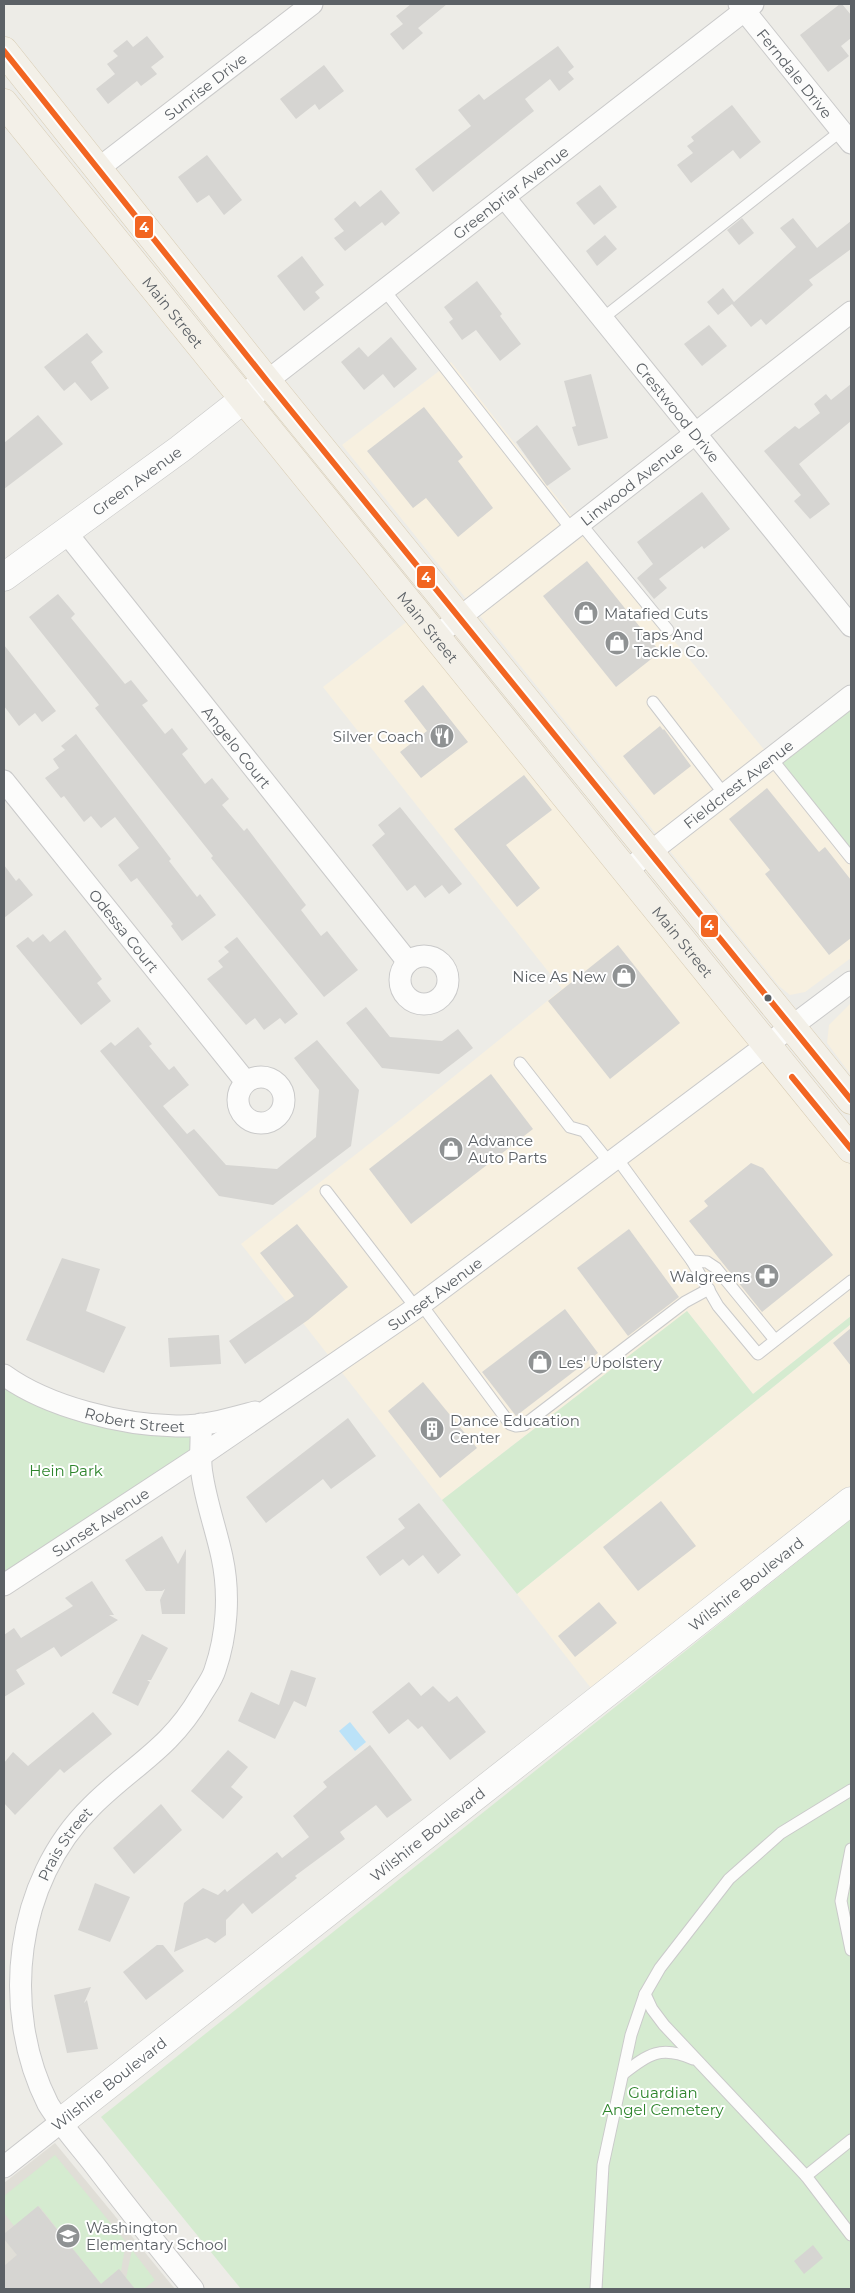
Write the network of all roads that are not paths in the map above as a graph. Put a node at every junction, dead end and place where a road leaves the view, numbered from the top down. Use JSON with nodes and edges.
{"nodes":[{"id":1,"x":312,"y":4,"type":"edge"},
{"id":2,"x":745,"y":6,"type":"edge"},
{"id":3,"x":4,"y":51,"type":"edge"},
{"id":4,"x":4,"y":103,"type":"edge"},
{"id":5,"x":846,"y":137,"type":"edge"},
{"id":6,"x":99,"y":168,"type":"junction"},
{"id":7,"x":505,"y":198,"type":"junction"},
{"id":8,"x":385,"y":291,"type":"junction"},
{"id":9,"x":851,"y":312,"type":"edge"},
{"id":10,"x":602,"y":318,"type":"junction"},
{"id":11,"x":267,"y":381,"type":"junction"},
{"id":12,"x":245,"y":400,"type":"junction"},
{"id":13,"x":696,"y":434,"type":"junction"},
{"id":14,"x":577,"y":527,"type":"junction"},
{"id":15,"x":65,"y":531,"type":"junction"},
{"id":16,"x":4,"y":577,"type":"edge"},
{"id":17,"x":460,"y":617,"type":"junction"},
{"id":18,"x":851,"y":626,"type":"edge"},
{"id":19,"x":668,"y":630,"type":"dead end"},
{"id":20,"x":436,"y":636,"type":"junction"},
{"id":21,"x":851,"y":696,"type":"edge"},
{"id":22,"x":654,"y":702,"type":"dead end"},
{"id":23,"x":771,"y":758,"type":"junction"},
{"id":24,"x":4,"y":781,"type":"edge"},
{"id":25,"x":724,"y":794,"type":"junction"},
{"id":26,"x":650,"y":852,"type":"junction"},
{"id":27,"x":851,"y":858,"type":"edge"},
{"id":28,"x":626,"y":871,"type":"junction"},
{"id":29,"x":408,"y":962,"type":"dead end"},
{"id":30,"x":851,"y":982,"type":"edge"},
{"id":31,"x":792,"y":1027,"type":"junction"},
{"id":32,"x":767,"y":1046,"type":"junction"},
{"id":33,"x":520,"y":1063,"type":"dead end"},
{"id":34,"x":246,"y":1082,"type":"dead end"},
{"id":35,"x":851,"y":1100,"type":"edge"},
{"id":36,"x":851,"y":1149,"type":"edge"},
{"id":37,"x":612,"y":1159,"type":"junction"},
{"id":38,"x":326,"y":1191,"type":"dead end"},
{"id":39,"x":692,"y":1261,"type":"junction"},
{"id":40,"x":851,"y":1281,"type":"edge"},
{"id":41,"x":709,"y":1289,"type":"junction"},
{"id":42,"x":418,"y":1306,"type":"junction"},
{"id":43,"x":775,"y":1340,"type":"junction"},
{"id":44,"x":4,"y":1375,"type":"edge"},
{"id":45,"x":273,"y":1407,"type":"junction"},
{"id":46,"x":202,"y":1424,"type":"junction"},
{"id":47,"x":202,"y":1455,"type":"junction"},
{"id":48,"x":851,"y":1501,"type":"edge"},
{"id":49,"x":4,"y":1585,"type":"edge"},
{"id":50,"x":851,"y":1790,"type":"edge"},
{"id":51,"x":851,"y":1849,"type":"edge"},
{"id":52,"x":851,"y":1950,"type":"edge"},
{"id":53,"x":645,"y":1994,"type":"junction"},
{"id":54,"x":697,"y":2060,"type":"junction"},
{"id":55,"x":623,"y":2074,"type":"junction"},
{"id":56,"x":61,"y":2122,"type":"junction"},
{"id":57,"x":851,"y":2140,"type":"edge"},
{"id":58,"x":4,"y":2167,"type":"edge"},
{"id":59,"x":806,"y":2176,"type":"junction"},
{"id":60,"x":851,"y":2235,"type":"edge"},
{"id":61,"x":193,"y":2289,"type":"edge"},
{"id":62,"x":596,"y":2289,"type":"edge"}],
"edges":[{"from":1,"to":6,"type":"street","name":"Sunrise Drive"},
{"from":2,"to":5,"type":"street","name":"Ferndale Drive"},
{"from":2,"to":7,"type":"street","name":"Greenbriar Avenue"},
{"from":3,"to":6,"type":"main road","name":"Main Street"},
{"from":4,"to":12,"type":"main road","name":"Main Street"},
{"from":5,"to":10,"type":"lane"},
{"from":6,"to":11,"type":"main road","name":"Main Street"},
{"from":7,"to":8,"type":"street","name":"Greenbriar Avenue"},
{"from":7,"to":10,"type":"street","name":"Crestwood Drive"},
{"from":8,"to":11,"type":"street","name":"Greenbriar Avenue"},
{"from":8,"to":14,"type":"lane"},
{"from":9,"to":13,"type":"street","name":"Linwood Avenue"},
{"from":10,"to":13,"type":"street","name":"Crestwood Drive"},
{"from":11,"to":12,"type":"street","name":"Green Avenue"},
{"from":11,"to":17,"type":"main road","name":"Main Street"},
{"from":12,"to":15,"type":"street","name":"Green Avenue"},
{"from":12,"to":20,"type":"main road","name":"Main Street"},
{"from":13,"to":14,"type":"street","name":"Linwood Avenue"},
{"from":13,"to":18,"type":"street","name":"Crestwood Drive"},
{"from":14,"to":17,"type":"street","name":"Linwood Avenue"},
{"from":14,"to":19,"type":"lane"},
{"from":15,"to":16,"type":"street","name":"Green Avenue"},
{"from":15,"to":29,"type":"street","name":"Angelo Court"},
{"from":17,"to":20,"type":"street","name":"Linwood Avenue"},
{"from":17,"to":26,"type":"main road","name":"Main Street"},
{"from":20,"to":28,"type":"main road","name":"Main Street"},
{"from":21,"to":23,"type":"street","name":"Fieldcrest Avenue"},
{"from":22,"to":25,"type":"lane"},
{"from":23,"to":25,"type":"street","name":"Fieldcrest Avenue"},
{"from":23,"to":27,"type":"lane"},
{"from":24,"to":34,"type":"street","name":"Odessa Court"},
{"from":25,"to":26,"type":"street","name":"Fieldcrest Avenue"},
{"from":26,"to":28,"type":"street","name":"Fieldcrest Avenue"},
{"from":26,"to":31,"type":"main road","name":"Main Street"},
{"from":28,"to":32,"type":"main road","name":"Main Street"},
{"from":30,"to":31,"type":"street","name":"Sunset Avenue"},
{"from":31,"to":32,"type":"street","name":"Sunset Avenue"},
{"from":31,"to":35,"type":"main road","name":"Main Street"},
{"from":32,"to":36,"type":"main road","name":"Main Street"},
{"from":32,"to":37,"type":"street","name":"Sunset Avenue"},
{"from":33,"to":37,"type":"lane"},
{"from":37,"to":39,"type":"lane"},
{"from":37,"to":42,"type":"street","name":"Sunset Avenue"},
{"from":38,"to":42,"type":"lane"},
{"from":39,"to":41,"type":"lane"},
{"from":39,"to":43,"type":"lane"},
{"from":40,"to":43,"type":"lane"},
{"from":41,"to":42,"type":"lane"},
{"from":41,"to":43,"type":"lane"},
{"from":42,"to":45,"type":"street","name":"Sunset Avenue"},
{"from":44,"to":46,"type":"street","name":"Robert Street"},
{"from":45,"to":46,"type":"street","name":"Robert Street"},
{"from":45,"to":47,"type":"street","name":"Sunset Avenue"},
{"from":46,"to":47,"type":"street","name":"Prais Street"},
{"from":47,"to":49,"type":"street","name":"Sunset Avenue"},
{"from":47,"to":56,"type":"street","name":"Prais Street"},
{"from":48,"to":56,"type":"street","name":"Wilshire Boulevard"},
{"from":50,"to":53,"type":"lane"},
{"from":51,"to":52,"type":"lane"},
{"from":53,"to":54,"type":"lane"},
{"from":53,"to":55,"type":"lane"},
{"from":54,"to":55,"type":"lane"},
{"from":54,"to":59,"type":"lane"},
{"from":55,"to":62,"type":"lane"},
{"from":56,"to":58,"type":"street","name":"Wilshire Boulevard"},
{"from":56,"to":61,"type":"street","name":"Prais Street"},
{"from":57,"to":59,"type":"lane"},
{"from":59,"to":60,"type":"lane"}]}
